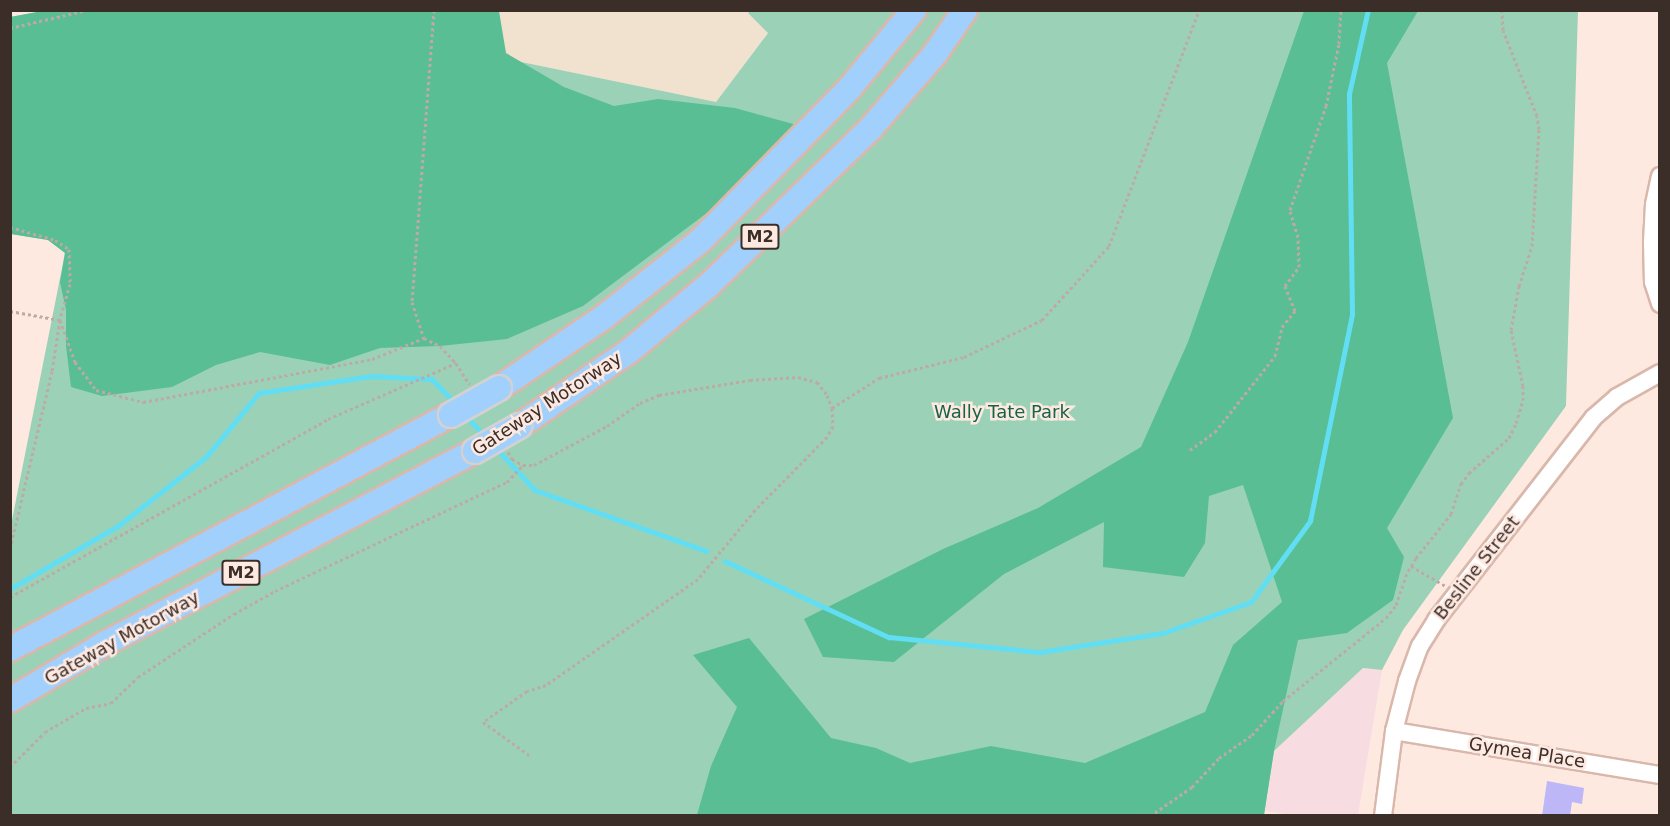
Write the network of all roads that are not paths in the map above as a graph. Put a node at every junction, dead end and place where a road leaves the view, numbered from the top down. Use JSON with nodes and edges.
{"nodes":[{"id":1,"x":914,"y":10,"type":"edge"},
{"id":2,"x":965,"y":10,"type":"edge"},
{"id":3,"x":1659,"y":176,"type":"edge"},
{"id":4,"x":1659,"y":304,"type":"edge"},
{"id":5,"x":1659,"y":373,"type":"edge"},
{"id":6,"x":10,"y":649,"type":"edge"},
{"id":7,"x":10,"y":700,"type":"edge"},
{"id":8,"x":1394,"y":731,"type":"junction"},
{"id":9,"x":1659,"y":775,"type":"edge"},
{"id":10,"x":1383,"y":816,"type":"edge"}],
"edges":[{"from":1,"to":6,"type":"highway","number":"M2","bridge":true},
{"from":2,"to":7,"type":"highway","name":"Gateway Motorway","number":"M2","bridge":true},
{"from":3,"to":4,"type":"street"},
{"from":5,"to":8,"type":"street","name":"Besline Street"},
{"from":8,"to":9,"type":"street","name":"Gymea Place"},
{"from":8,"to":10,"type":"street","name":"Besline Street"}]}
